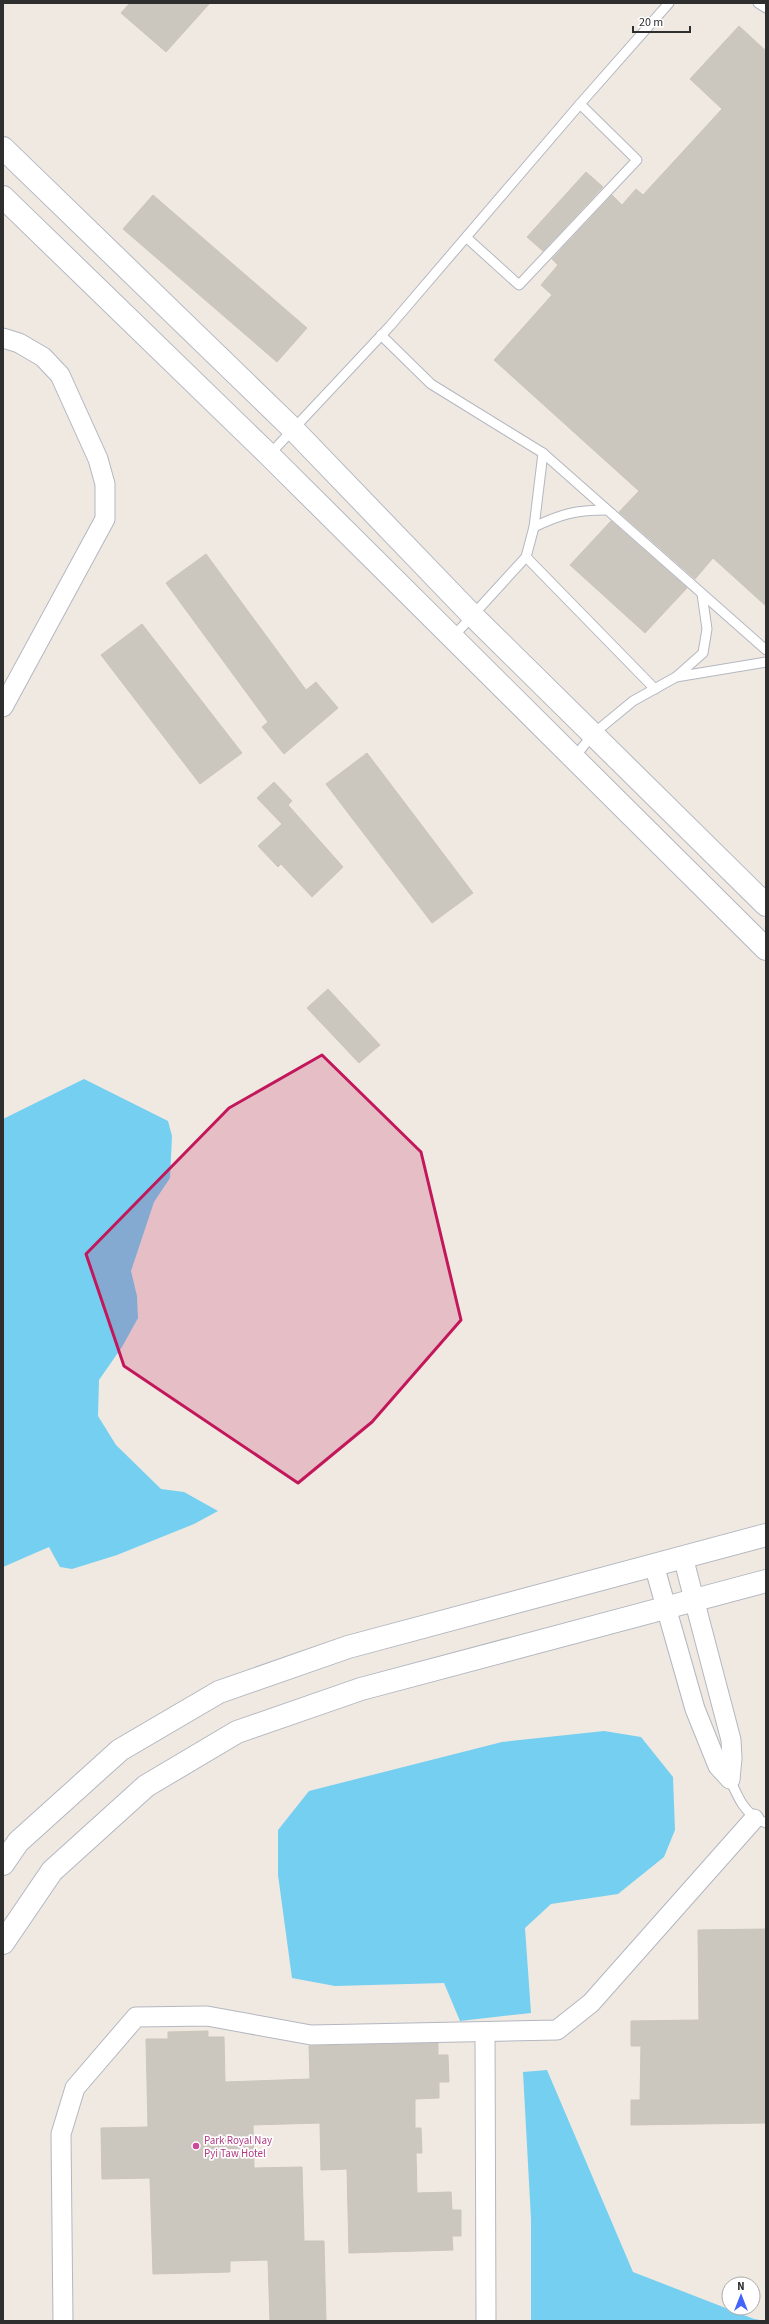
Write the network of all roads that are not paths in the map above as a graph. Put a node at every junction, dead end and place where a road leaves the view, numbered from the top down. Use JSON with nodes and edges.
{"nodes":[{"id":1,"x":669,"y":3,"type":"edge"},
{"id":2,"x":758,"y":3,"type":"edge"},
{"id":3,"x":766,"y":8,"type":"edge"},
{"id":4,"x":580,"y":104,"type":"junction"},
{"id":5,"x":3,"y":148,"type":"edge"},
{"id":6,"x":3,"y":197,"type":"edge"},
{"id":7,"x":467,"y":238,"type":"junction"},
{"id":8,"x":382,"y":335,"type":"junction"},
{"id":9,"x":3,"y":338,"type":"edge"},
{"id":10,"x":293,"y":429,"type":"junction"},
{"id":11,"x":543,"y":453,"type":"junction"},
{"id":12,"x":269,"y":455,"type":"junction"},
{"id":13,"x":606,"y":510,"type":"junction"},
{"id":14,"x":534,"y":527,"type":"junction"},
{"id":15,"x":526,"y":557,"type":"junction"},
{"id":16,"x":702,"y":594,"type":"junction"},
{"id":17,"x":472,"y":615,"type":"junction"},
{"id":18,"x":452,"y":638,"type":"junction"},
{"id":19,"x":766,"y":650,"type":"edge"},
{"id":20,"x":766,"y":662,"type":"edge"},
{"id":21,"x":676,"y":677,"type":"junction"},
{"id":22,"x":655,"y":689,"type":"junction"},
{"id":23,"x":3,"y":707,"type":"edge"},
{"id":24,"x":593,"y":734,"type":"junction"},
{"id":25,"x":574,"y":758,"type":"junction"},
{"id":26,"x":766,"y":905,"type":"edge"},
{"id":27,"x":766,"y":949,"type":"edge"},
{"id":28,"x":766,"y":1535,"type":"edge"},
{"id":29,"x":683,"y":1557,"type":"junction"},
{"id":30,"x":654,"y":1565,"type":"junction"},
{"id":31,"x":766,"y":1581,"type":"edge"},
{"id":32,"x":695,"y":1600,"type":"junction"},
{"id":33,"x":666,"y":1607,"type":"junction"},
{"id":34,"x":730,"y":1779,"type":"junction"},
{"id":35,"x":761,"y":1823,"type":"edge"},
{"id":36,"x":3,"y":1864,"type":"edge"},
{"id":37,"x":3,"y":1943,"type":"edge"},
{"id":38,"x":485,"y":2032,"type":"junction"},
{"id":39,"x":63,"y":2321,"type":"edge"},
{"id":40,"x":486,"y":2321,"type":"edge"}],
"edges":[{"from":1,"to":4,"type":"lane"},
{"from":2,"to":3,"type":"lane"},
{"from":4,"to":7,"type":"lane"},
{"from":4,"to":7,"type":"lane"},
{"from":5,"to":10,"type":"street"},
{"from":6,"to":12,"type":"street"},
{"from":7,"to":8,"type":"lane"},
{"from":8,"to":10,"type":"lane"},
{"from":8,"to":11,"type":"lane"},
{"from":9,"to":23,"type":"street"},
{"from":10,"to":12,"type":"lane"},
{"from":10,"to":17,"type":"street"},
{"from":11,"to":13,"type":"lane"},
{"from":11,"to":14,"type":"lane"},
{"from":12,"to":18,"type":"street"},
{"from":13,"to":14,"type":"lane"},
{"from":13,"to":16,"type":"lane"},
{"from":14,"to":15,"type":"lane"},
{"from":15,"to":17,"type":"lane"},
{"from":15,"to":22,"type":"lane"},
{"from":16,"to":19,"type":"lane"},
{"from":16,"to":21,"type":"lane"},
{"from":17,"to":18,"type":"lane"},
{"from":17,"to":24,"type":"street"},
{"from":18,"to":25,"type":"street"},
{"from":20,"to":21,"type":"lane"},
{"from":21,"to":22,"type":"lane"},
{"from":22,"to":24,"type":"lane"},
{"from":24,"to":25,"type":"lane"},
{"from":24,"to":26,"type":"street"},
{"from":25,"to":27,"type":"street"},
{"from":28,"to":29,"type":"street"},
{"from":29,"to":30,"type":"street"},
{"from":29,"to":32,"type":"street"},
{"from":30,"to":33,"type":"street"},
{"from":30,"to":36,"type":"street"},
{"from":31,"to":32,"type":"street"},
{"from":32,"to":33,"type":"street"},
{"from":32,"to":34,"type":"street"},
{"from":33,"to":34,"type":"street"},
{"from":33,"to":37,"type":"street"},
{"from":34,"to":35,"type":"lane"},
{"from":35,"to":38,"type":"street"},
{"from":38,"to":39,"type":"street"},
{"from":38,"to":40,"type":"street"}]}
